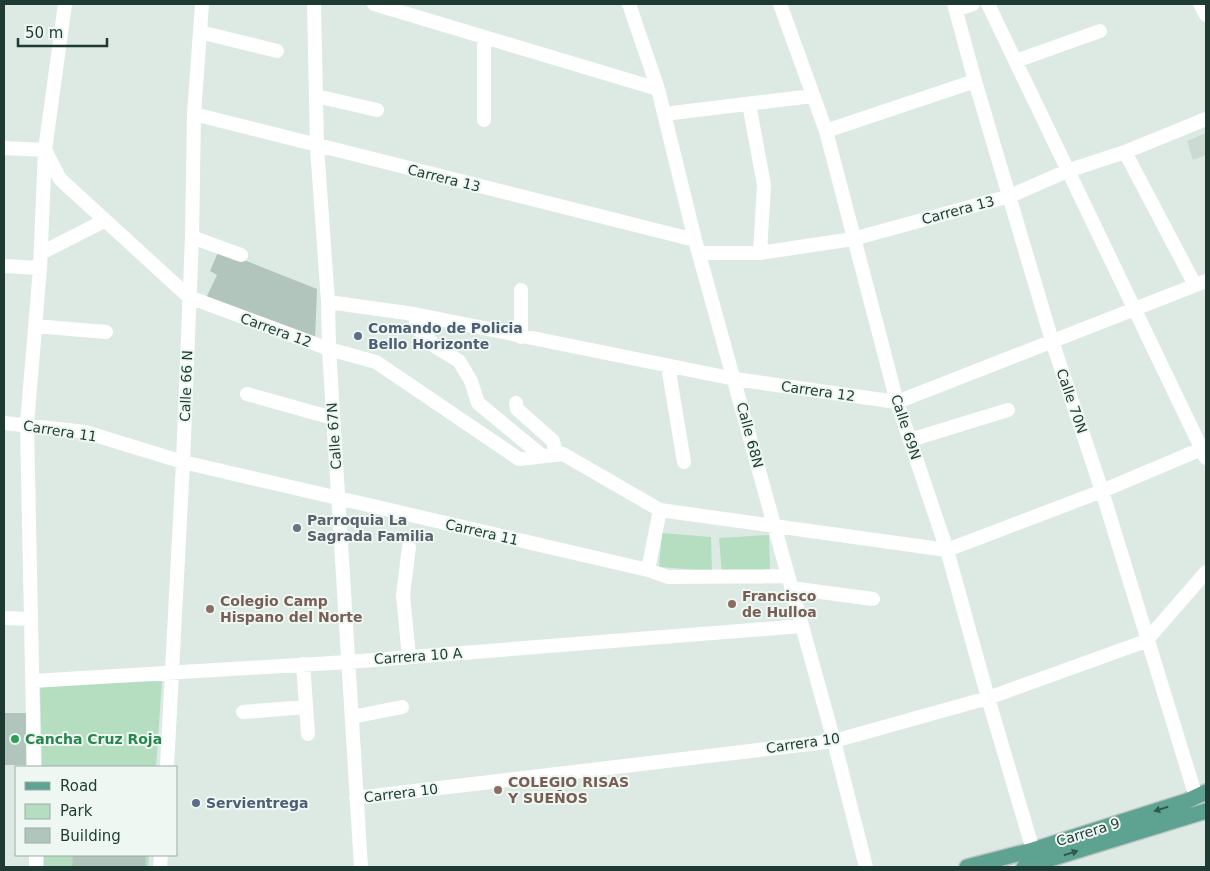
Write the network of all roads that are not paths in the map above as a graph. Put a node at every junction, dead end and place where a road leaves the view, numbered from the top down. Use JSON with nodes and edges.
{"nodes":[{"id":1,"x":64,"y":4,"type":"edge"},
{"id":2,"x":202,"y":4,"type":"edge"},
{"id":3,"x":314,"y":4,"type":"edge"},
{"id":4,"x":374,"y":4,"type":"edge"},
{"id":5,"x":629,"y":4,"type":"edge"},
{"id":6,"x":780,"y":4,"type":"edge"},
{"id":7,"x":973,"y":4,"type":"edge"},
{"id":8,"x":988,"y":4,"type":"edge"},
{"id":9,"x":1200,"y":4,"type":"edge"},
{"id":10,"x":955,"y":7,"type":"edge"},
{"id":11,"x":1206,"y":15,"type":"edge"},
{"id":12,"x":1100,"y":30,"type":"dead end"},
{"id":13,"x":200,"y":32,"type":"junction"},
{"id":14,"x":484,"y":37,"type":"junction"},
{"id":15,"x":277,"y":51,"type":"dead end"},
{"id":16,"x":1016,"y":61,"type":"junction"},
{"id":17,"x":975,"y":81,"type":"junction"},
{"id":18,"x":658,"y":88,"type":"junction"},
{"id":19,"x":316,"y":96,"type":"junction"},
{"id":20,"x":813,"y":96,"type":"junction"},
{"id":21,"x":749,"y":104,"type":"junction"},
{"id":22,"x":377,"y":110,"type":"dead end"},
{"id":23,"x":194,"y":114,"type":"junction"},
{"id":24,"x":664,"y":114,"type":"junction"},
{"id":25,"x":1206,"y":119,"type":"edge"},
{"id":26,"x":484,"y":120,"type":"dead end"},
{"id":27,"x":826,"y":131,"type":"junction"},
{"id":28,"x":316,"y":147,"type":"junction"},
{"id":29,"x":4,"y":148,"type":"edge"},
{"id":30,"x":45,"y":150,"type":"junction"},
{"id":31,"x":1125,"y":152,"type":"junction"},
{"id":32,"x":1067,"y":172,"type":"junction"},
{"id":33,"x":1010,"y":196,"type":"junction"},
{"id":34,"x":104,"y":221,"type":"junction"},
{"id":35,"x":192,"y":237,"type":"junction"},
{"id":36,"x":853,"y":239,"type":"junction"},
{"id":37,"x":697,"y":247,"type":"junction"},
{"id":38,"x":41,"y":253,"type":"junction"},
{"id":39,"x":760,"y":253,"type":"junction"},
{"id":40,"x":241,"y":255,"type":"dead end"},
{"id":41,"x":4,"y":266,"type":"edge"},
{"id":42,"x":40,"y":268,"type":"junction"},
{"id":43,"x":1201,"y":283,"type":"edge"},
{"id":44,"x":521,"y":290,"type":"dead end"},
{"id":45,"x":189,"y":298,"type":"junction"},
{"id":46,"x":328,"y":302,"type":"junction"},
{"id":47,"x":1134,"y":310,"type":"junction"},
{"id":48,"x":414,"y":314,"type":"junction"},
{"id":49,"x":35,"y":326,"type":"junction"},
{"id":50,"x":106,"y":332,"type":"dead end"},
{"id":51,"x":520,"y":337,"type":"junction"},
{"id":52,"x":1052,"y":341,"type":"junction"},
{"id":53,"x":329,"y":349,"type":"junction"},
{"id":54,"x":668,"y":366,"type":"junction"},
{"id":55,"x":735,"y":379,"type":"junction"},
{"id":56,"x":247,"y":394,"type":"dead end"},
{"id":57,"x":897,"y":402,"type":"junction"},
{"id":58,"x":516,"y":403,"type":"dead end"},
{"id":59,"x":1008,"y":410,"type":"dead end"},
{"id":60,"x":333,"y":418,"type":"junction"},
{"id":61,"x":4,"y":423,"type":"edge"},
{"id":62,"x":27,"y":424,"type":"junction"},
{"id":63,"x":910,"y":440,"type":"junction"},
{"id":64,"x":1205,"y":451,"type":"edge"},
{"id":65,"x":556,"y":454,"type":"junction"},
{"id":66,"x":541,"y":456,"type":"junction"},
{"id":67,"x":183,"y":462,"type":"junction"},
{"id":68,"x":684,"y":462,"type":"dead end"},
{"id":69,"x":1102,"y":491,"type":"junction"},
{"id":70,"x":339,"y":499,"type":"junction"},
{"id":71,"x":660,"y":510,"type":"junction"},
{"id":72,"x":775,"y":525,"type":"junction"},
{"id":73,"x":410,"y":547,"type":"dead end"},
{"id":74,"x":947,"y":550,"type":"junction"},
{"id":75,"x":648,"y":570,"type":"junction"},
{"id":76,"x":1206,"y":572,"type":"edge"},
{"id":77,"x":790,"y":582,"type":"junction"},
{"id":78,"x":873,"y":599,"type":"dead end"},
{"id":79,"x":4,"y":618,"type":"edge"},
{"id":80,"x":31,"y":619,"type":"junction"},
{"id":81,"x":802,"y":626,"type":"junction"},
{"id":82,"x":1146,"y":641,"type":"junction"},
{"id":83,"x":409,"y":657,"type":"junction"},
{"id":84,"x":348,"y":662,"type":"junction"},
{"id":85,"x":304,"y":664,"type":"junction"},
{"id":86,"x":173,"y":672,"type":"junction"},
{"id":87,"x":33,"y":681,"type":"junction"},
{"id":88,"x":988,"y":698,"type":"junction"},
{"id":89,"x":306,"y":707,"type":"junction"},
{"id":90,"x":402,"y":707,"type":"dead end"},
{"id":91,"x":243,"y":712,"type":"dead end"},
{"id":92,"x":352,"y":717,"type":"junction"},
{"id":93,"x":308,"y":734,"type":"dead end"},
{"id":94,"x":834,"y":741,"type":"junction"},
{"id":95,"x":34,"y":766,"type":"edge"},
{"id":96,"x":167,"y":766,"type":"edge"},
{"id":97,"x":1201,"y":795,"type":"edge"},
{"id":98,"x":356,"y":798,"type":"junction"},
{"id":99,"x":1206,"y":811,"type":"edge"},
{"id":100,"x":1033,"y":850,"type":"junction"},
{"id":101,"x":361,"y":867,"type":"edge"},
{"id":102,"x":866,"y":867,"type":"edge"},
{"id":103,"x":967,"y":867,"type":"edge"},
{"id":104,"x":1024,"y":867,"type":"edge"}],
"edges":[{"from":1,"to":30,"type":"street"},
{"from":2,"to":13,"type":"street","name":"Calle 66 N"},
{"from":3,"to":19,"type":"street","name":"Calle 67N"},
{"from":4,"to":14,"type":"street"},
{"from":5,"to":18,"type":"street","name":"Calle 68N"},
{"from":6,"to":20,"type":"street","name":"Calle 69N"},
{"from":7,"to":10,"type":"street"},
{"from":8,"to":16,"type":"street"},
{"from":9,"to":11,"type":"street"},
{"from":10,"to":17,"type":"street","name":"Calle 70N"},
{"from":12,"to":16,"type":"street"},
{"from":13,"to":15,"type":"street"},
{"from":13,"to":23,"type":"street","name":"Calle 66 N"},
{"from":14,"to":18,"type":"street"},
{"from":14,"to":26,"type":"street"},
{"from":16,"to":32,"type":"street"},
{"from":17,"to":27,"type":"street"},
{"from":17,"to":33,"type":"street","name":"Calle 70N"},
{"from":18,"to":24,"type":"street","name":"Calle 68N"},
{"from":19,"to":22,"type":"street"},
{"from":19,"to":28,"type":"street","name":"Calle 67N"},
{"from":20,"to":21,"type":"street"},
{"from":20,"to":27,"type":"street","name":"Calle 69N"},
{"from":21,"to":24,"type":"street"},
{"from":21,"to":39,"type":"street"},
{"from":23,"to":28,"type":"street","name":"Carrera 13"},
{"from":23,"to":35,"type":"street","name":"Calle 66 N"},
{"from":24,"to":37,"type":"street","name":"Calle 68N"},
{"from":25,"to":31,"type":"street","name":"Carrera 13"},
{"from":27,"to":36,"type":"street","name":"Calle 69N"},
{"from":28,"to":37,"type":"street","name":"Carrera 13"},
{"from":28,"to":46,"type":"street","name":"Calle 67N"},
{"from":29,"to":30,"type":"street"},
{"from":30,"to":34,"type":"street","name":"Carrera 12"},
{"from":30,"to":38,"type":"street"},
{"from":31,"to":32,"type":"street","name":"Carrera 13"},
{"from":31,"to":43,"type":"street"},
{"from":32,"to":33,"type":"street","name":"Carrera 13"},
{"from":32,"to":47,"type":"street"},
{"from":33,"to":36,"type":"street","name":"Carrera 13"},
{"from":33,"to":52,"type":"street","name":"Calle 70N"},
{"from":34,"to":38,"type":"street"},
{"from":34,"to":45,"type":"street","name":"Carrera 12"},
{"from":35,"to":40,"type":"street"},
{"from":35,"to":45,"type":"street","name":"Calle 66 N"},
{"from":36,"to":39,"type":"street","name":"Carrera 13"},
{"from":36,"to":57,"type":"street","name":"Calle 69N"},
{"from":37,"to":39,"type":"street","name":"Carrera 13"},
{"from":37,"to":55,"type":"street","name":"Calle 68N"},
{"from":38,"to":42,"type":"street"},
{"from":41,"to":42,"type":"street"},
{"from":42,"to":49,"type":"street"},
{"from":43,"to":47,"type":"street","name":"Carrera 12"},
{"from":44,"to":51,"type":"street"},
{"from":45,"to":53,"type":"street","name":"Carrera 12"},
{"from":45,"to":67,"type":"street","name":"Calle 66 N"},
{"from":46,"to":48,"type":"street","name":"Carrera 12"},
{"from":46,"to":53,"type":"street","name":"Calle 67N"},
{"from":47,"to":52,"type":"street","name":"Carrera 12"},
{"from":47,"to":64,"type":"street"},
{"from":48,"to":51,"type":"street","name":"Carrera 12"},
{"from":48,"to":66,"type":"street"},
{"from":49,"to":50,"type":"street"},
{"from":49,"to":62,"type":"street"},
{"from":51,"to":54,"type":"street","name":"Carrera 12"},
{"from":52,"to":57,"type":"street","name":"Carrera 12"},
{"from":52,"to":69,"type":"street","name":"Calle 70N"},
{"from":53,"to":60,"type":"street","name":"Calle 67N"},
{"from":53,"to":66,"type":"street","name":"Carrera 12"},
{"from":54,"to":55,"type":"street","name":"Carrera 12"},
{"from":54,"to":68,"type":"street"},
{"from":55,"to":57,"type":"street","name":"Carrera 12"},
{"from":55,"to":72,"type":"street","name":"Calle 68N"},
{"from":56,"to":60,"type":"street"},
{"from":57,"to":63,"type":"street","name":"Calle 69N"},
{"from":58,"to":65,"type":"street"},
{"from":59,"to":63,"type":"street"},
{"from":60,"to":70,"type":"street","name":"Calle 67N"},
{"from":61,"to":62,"type":"street","name":"Carrera 11"},
{"from":62,"to":67,"type":"street","name":"Carrera 11"},
{"from":62,"to":80,"type":"street"},
{"from":63,"to":74,"type":"street","name":"Calle 69N"},
{"from":64,"to":69,"type":"street"},
{"from":65,"to":66,"type":"street","name":"Carrera 12"},
{"from":65,"to":71,"type":"street","name":"Carrera 12"},
{"from":67,"to":70,"type":"street","name":"Carrera 11"},
{"from":67,"to":86,"type":"street","name":"Calle 66 N"},
{"from":69,"to":74,"type":"street"},
{"from":69,"to":82,"type":"street","name":"Calle 70N"},
{"from":70,"to":75,"type":"street","name":"Carrera 11"},
{"from":70,"to":84,"type":"street","name":"Calle 67N"},
{"from":71,"to":72,"type":"street","name":"Carrera 12"},
{"from":71,"to":75,"type":"street"},
{"from":72,"to":74,"type":"street"},
{"from":72,"to":77,"type":"street","name":"Calle 68N"},
{"from":73,"to":83,"type":"street"},
{"from":74,"to":88,"type":"street","name":"Calle 69N"},
{"from":75,"to":77,"type":"street","name":"Carrera 11"},
{"from":76,"to":82,"type":"street","name":"Carrera 10"},
{"from":77,"to":78,"type":"street","name":"Carrera 11"},
{"from":77,"to":81,"type":"street","name":"Calle 68N"},
{"from":79,"to":80,"type":"street"},
{"from":80,"to":87,"type":"street"},
{"from":81,"to":83,"type":"street","name":"Carrera 10 A"},
{"from":81,"to":94,"type":"street","name":"Calle 68N"},
{"from":82,"to":88,"type":"street","name":"Carrera 10"},
{"from":82,"to":97,"type":"street","name":"Calle 70N"},
{"from":83,"to":84,"type":"street","name":"Carrera 10 A"},
{"from":84,"to":85,"type":"street","name":"Carrera 10 A"},
{"from":84,"to":92,"type":"street","name":"Calle 67N"},
{"from":85,"to":86,"type":"street","name":"Carrera 10 A"},
{"from":85,"to":89,"type":"street"},
{"from":86,"to":87,"type":"street","name":"Carrera 10 A"},
{"from":86,"to":96,"type":"street","name":"Calle 66 N"},
{"from":87,"to":95,"type":"street"},
{"from":88,"to":94,"type":"street","name":"Carrera 10"},
{"from":88,"to":100,"type":"street","name":"Calle 69N"},
{"from":89,"to":91,"type":"street"},
{"from":89,"to":93,"type":"street"},
{"from":90,"to":92,"type":"street"},
{"from":92,"to":98,"type":"street","name":"Calle 67N"},
{"from":94,"to":98,"type":"street","name":"Carrera 10"},
{"from":94,"to":102,"type":"street","name":"Calle 68N"},
{"from":97,"to":100,"type":"main road","name":"Carrera 9","one_way":true},
{"from":98,"to":101,"type":"street","name":"Calle 67N"},
{"from":104,"to":99,"type":"main road","name":"Carrera 9","one_way":true},
{"from":100,"to":103,"type":"main road","name":"Carrera 9"}]}
